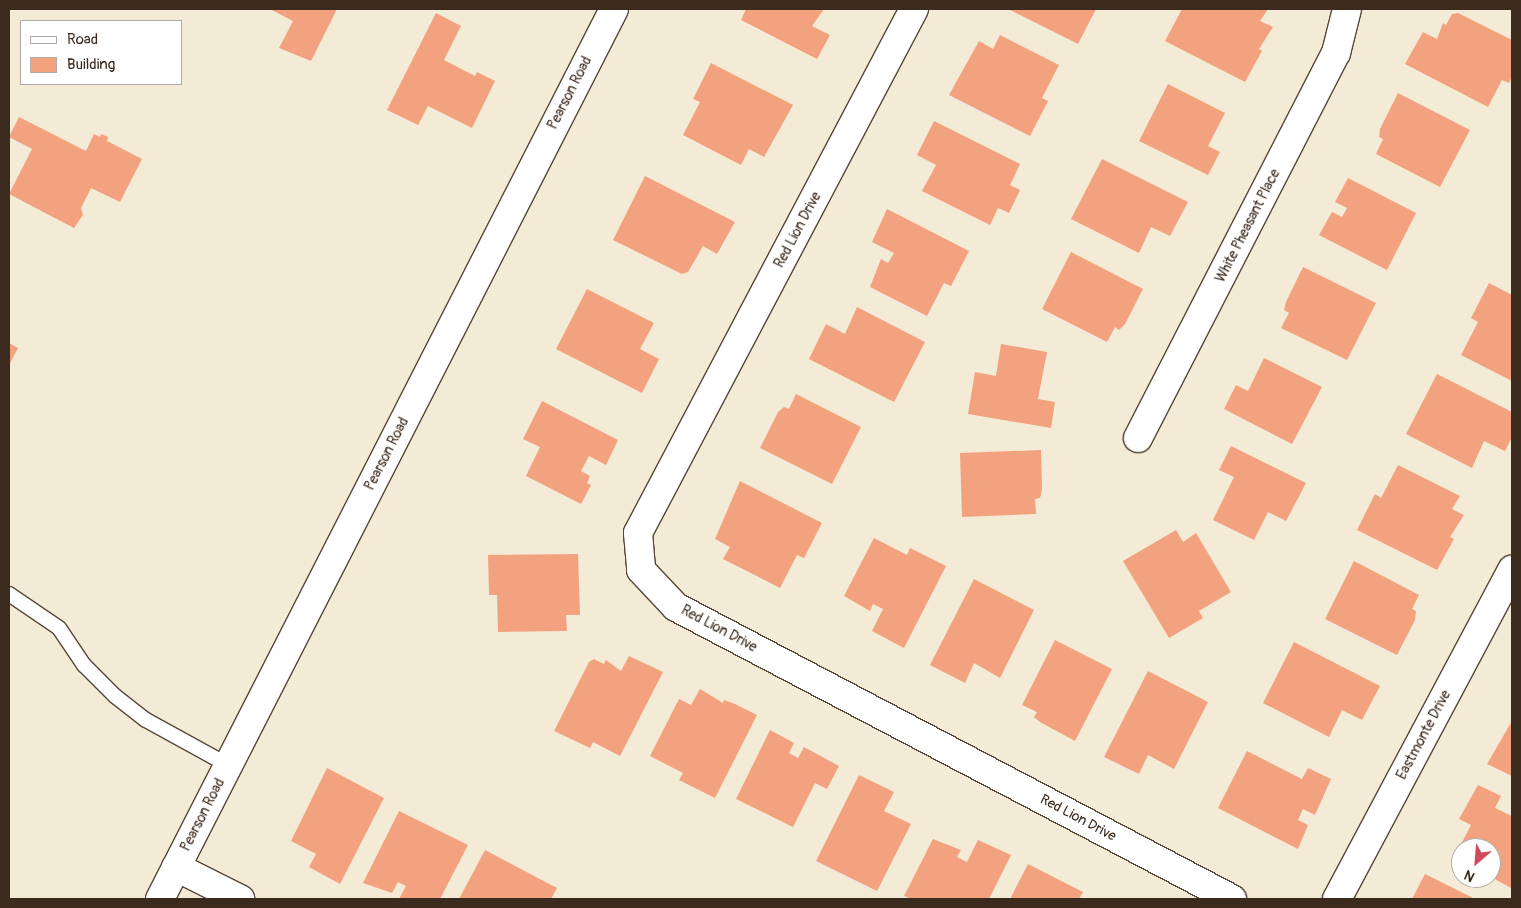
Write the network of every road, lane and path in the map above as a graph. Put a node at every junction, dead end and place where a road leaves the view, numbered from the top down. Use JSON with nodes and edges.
{"nodes":[{"id":1,"x":914,"y":9,"type":"edge"},
{"id":2,"x":1347,"y":9,"type":"edge"},
{"id":3,"x":609,"y":10,"type":"edge"},
{"id":4,"x":1138,"y":438,"type":"dead end"},
{"id":5,"x":1512,"y":570,"type":"edge"},
{"id":6,"x":9,"y":594,"type":"edge"},
{"id":7,"x":228,"y":765,"type":"junction"},
{"id":8,"x":176,"y":867,"type":"junction"},
{"id":9,"x":160,"y":899,"type":"edge"},
{"id":10,"x":240,"y":899,"type":"edge"},
{"id":11,"x":1232,"y":899,"type":"edge"},
{"id":12,"x":1337,"y":899,"type":"edge"}],
"edges":[{"from":1,"to":11,"type":"street","name":"Red Lion Drive"},
{"from":2,"to":4,"type":"street","name":"White Pheasant Place"},
{"from":3,"to":7,"type":"street","name":"Pearson Road"},
{"from":5,"to":12,"type":"street","name":"Eastmonte Drive"},
{"from":6,"to":7,"type":"lane"},
{"from":7,"to":8,"type":"street","name":"Pearson Road"},
{"from":8,"to":9,"type":"street","name":"Pearson Road"},
{"from":8,"to":10,"type":"street"}]}
